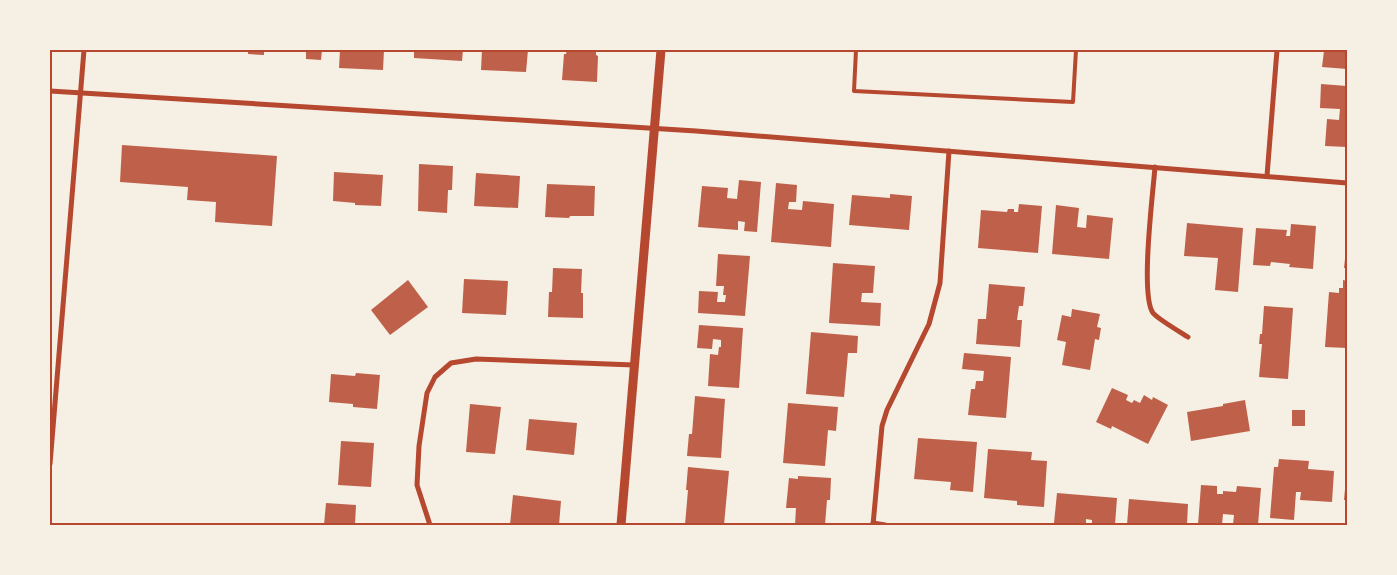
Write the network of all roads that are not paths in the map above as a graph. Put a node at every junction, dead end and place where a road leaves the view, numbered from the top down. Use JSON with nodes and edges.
{"nodes":[{"id":1,"x":84,"y":50,"type":"edge"},
{"id":2,"x":661,"y":50,"type":"edge"},
{"id":3,"x":856,"y":50,"type":"edge"},
{"id":4,"x":1076,"y":50,"type":"edge"},
{"id":5,"x":1277,"y":50,"type":"edge"},
{"id":6,"x":50,"y":91,"type":"edge"},
{"id":7,"x":81,"y":94,"type":"junction"},
{"id":8,"x":655,"y":129,"type":"junction"},
{"id":9,"x":949,"y":151,"type":"junction"},
{"id":10,"x":1154,"y":167,"type":"junction"},
{"id":11,"x":1267,"y":176,"type":"junction"},
{"id":12,"x":1347,"y":183,"type":"edge"},
{"id":13,"x":1188,"y":337,"type":"dead end"},
{"id":14,"x":634,"y":366,"type":"junction"},
{"id":15,"x":50,"y":464,"type":"edge"},
{"id":16,"x":873,"y":524,"type":"edge"},
{"id":17,"x":430,"y":525,"type":"edge"},
{"id":18,"x":621,"y":525,"type":"edge"},
{"id":19,"x":885,"y":525,"type":"edge"}],
"edges":[{"from":1,"to":7,"type":"street"},
{"from":2,"to":8,"type":"street"},
{"from":3,"to":4,"type":"lane"},
{"from":5,"to":11,"type":"street"},
{"from":6,"to":7,"type":"street"},
{"from":7,"to":8,"type":"street"},
{"from":7,"to":15,"type":"street"},
{"from":8,"to":9,"type":"street"},
{"from":8,"to":14,"type":"street"},
{"from":9,"to":10,"type":"street"},
{"from":9,"to":16,"type":"street"},
{"from":10,"to":11,"type":"street"},
{"from":10,"to":13,"type":"street"},
{"from":11,"to":12,"type":"street"},
{"from":14,"to":17,"type":"street"},
{"from":14,"to":18,"type":"street"},
{"from":16,"to":19,"type":"street"}]}
